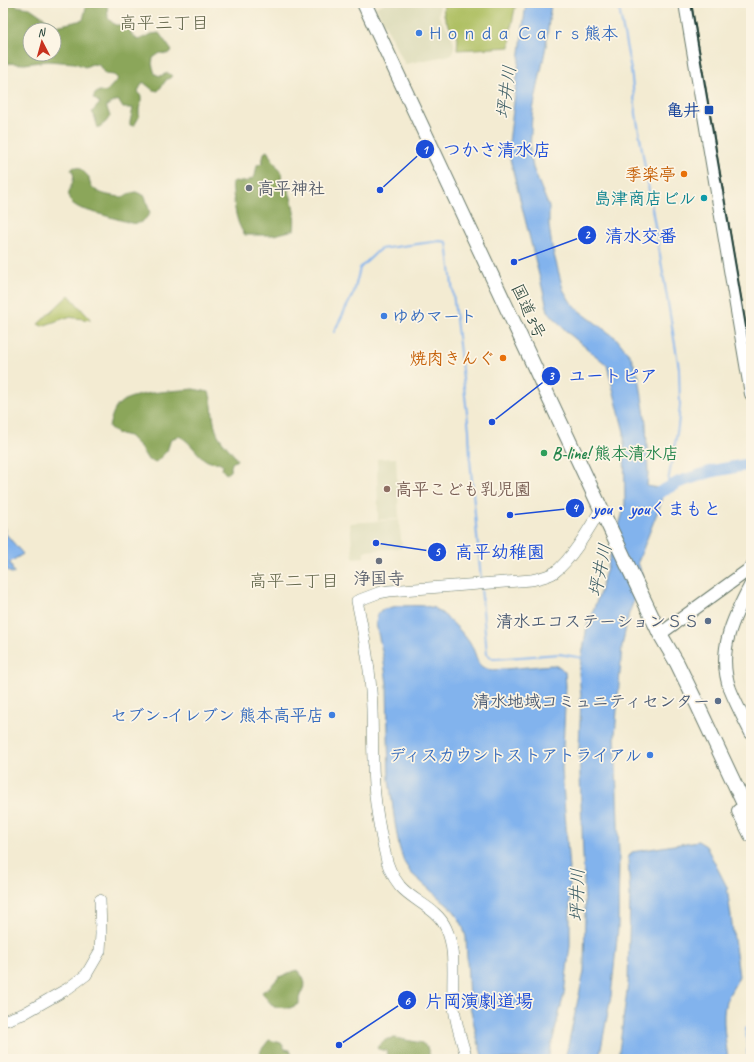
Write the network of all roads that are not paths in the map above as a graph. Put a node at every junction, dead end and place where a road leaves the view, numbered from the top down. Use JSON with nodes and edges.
{"nodes":[{"id":1,"x":364,"y":3,"type":"edge"},
{"id":2,"x":685,"y":3,"type":"edge"},
{"id":3,"x":751,"y":394,"type":"edge"},
{"id":4,"x":604,"y":515,"type":"junction"},
{"id":5,"x":751,"y":568,"type":"edge"},
{"id":6,"x":751,"y":584,"type":"edge"},
{"id":7,"x":660,"y":634,"type":"junction"},
{"id":8,"x":751,"y":734,"type":"edge"},
{"id":9,"x":750,"y":825,"type":"edge"},
{"id":10,"x":100,"y":900,"type":"dead end"},
{"id":11,"x":3,"y":1021,"type":"edge"},
{"id":12,"x":467,"y":1059,"type":"edge"}],
"edges":[{"from":1,"to":4,"type":"highway","name":"国道3号"},
{"from":2,"to":3,"type":"main road"},
{"from":4,"to":7,"type":"highway","name":"国道3号"},
{"from":4,"to":12,"type":"street"},
{"from":5,"to":7,"type":"main road"},
{"from":6,"to":8,"type":"main road"},
{"from":7,"to":9,"type":"highway","name":"国道3号"},
{"from":10,"to":11,"type":"street"}]}
